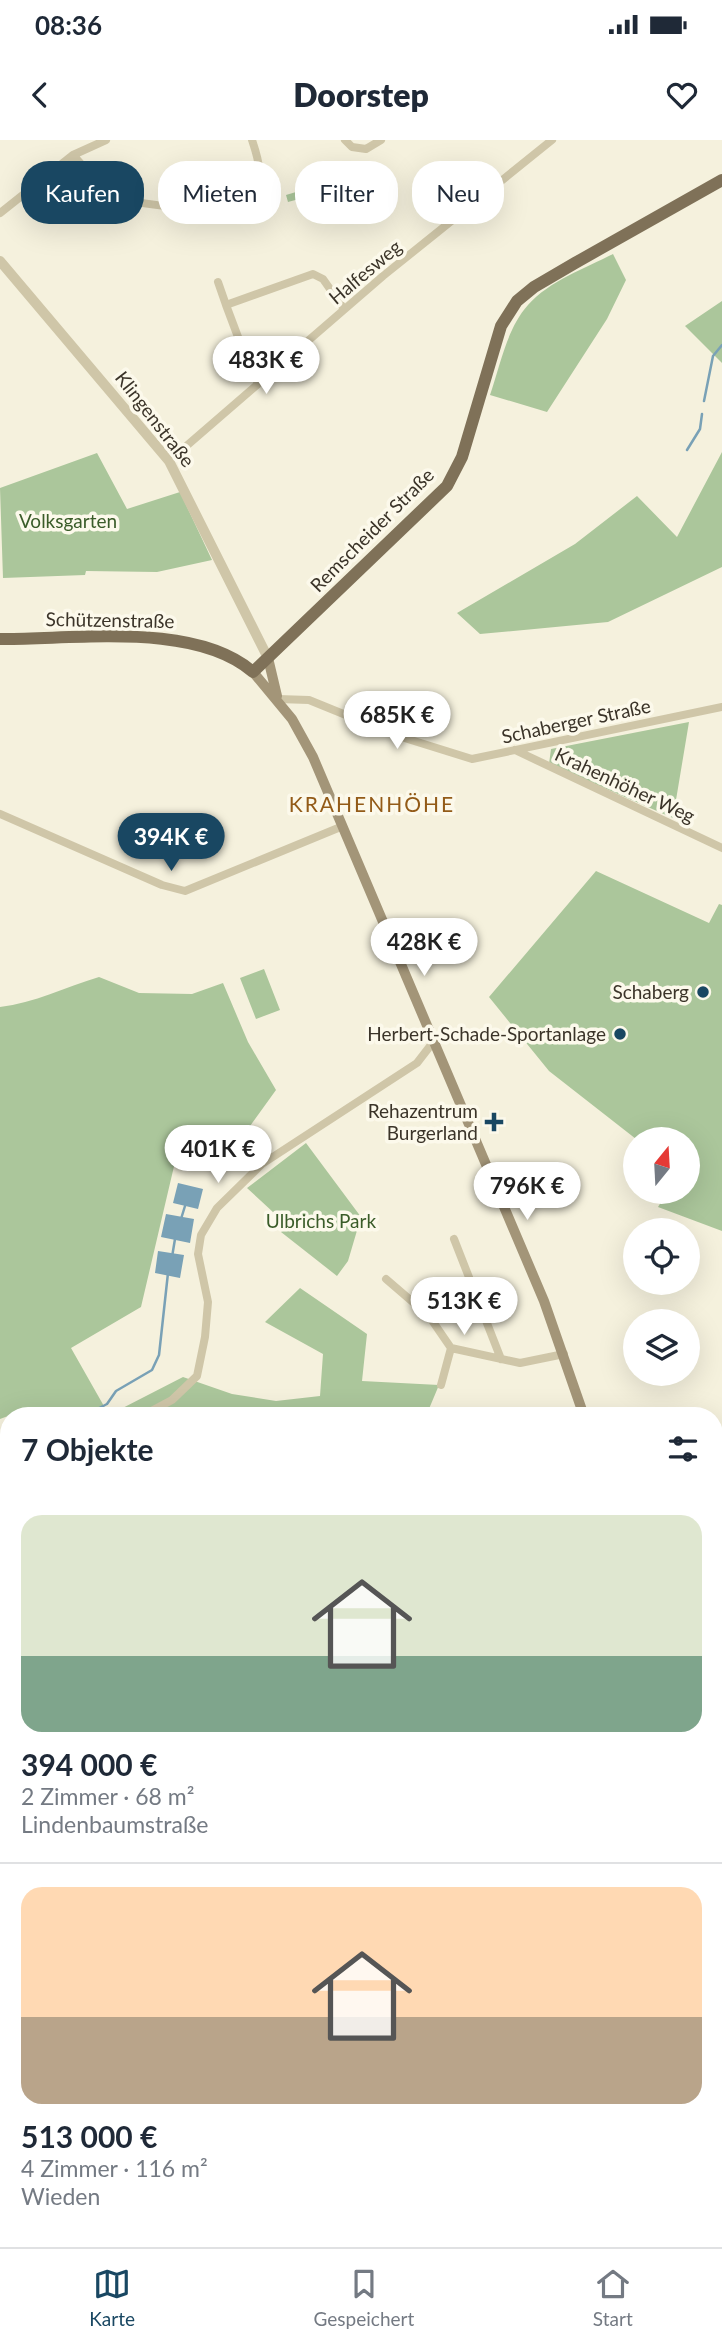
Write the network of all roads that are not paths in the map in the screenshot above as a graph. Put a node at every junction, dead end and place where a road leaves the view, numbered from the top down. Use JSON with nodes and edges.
{"nodes":[{"id":1,"x":106,"y":140,"type":"edge"},
{"id":2,"x":252,"y":140,"type":"edge"},
{"id":3,"x":345,"y":140,"type":"edge"},
{"id":4,"x":382,"y":140,"type":"edge"},
{"id":5,"x":552,"y":140,"type":"edge"},
{"id":6,"x":73,"y":155,"type":"junction"},
{"id":7,"x":722,"y":180,"type":"edge"},
{"id":8,"x":0,"y":213,"type":"edge"},
{"id":9,"x":0,"y":261,"type":"edge"},
{"id":10,"x":218,"y":282,"type":"dead end"},
{"id":11,"x":226,"y":305,"type":"junction"},
{"id":12,"x":344,"y":309,"type":"junction"},
{"id":13,"x":258,"y":383,"type":"junction"},
{"id":14,"x":169,"y":461,"type":"junction"},
{"id":15,"x":0,"y":639,"type":"edge"},
{"id":16,"x":268,"y":658,"type":"junction"},
{"id":17,"x":253,"y":673,"type":"junction"},
{"id":18,"x":278,"y":699,"type":"junction"},
{"id":19,"x":722,"y":707,"type":"edge"},
{"id":20,"x":515,"y":750,"type":"junction"},
{"id":21,"x":0,"y":814,"type":"edge"},
{"id":22,"x":343,"y":826,"type":"junction"},
{"id":23,"x":722,"y":848,"type":"edge"},
{"id":24,"x":434,"y":1041,"type":"junction"},
{"id":25,"x":454,"y":1239,"type":"dead end"},
{"id":26,"x":386,"y":1279,"type":"dead end"},
{"id":27,"x":451,"y":1348,"type":"junction"},
{"id":28,"x":564,"y":1354,"type":"junction"},
{"id":29,"x":501,"y":1359,"type":"junction"},
{"id":30,"x":441,"y":1384,"type":"dead end"},
{"id":31,"x":159,"y":1407,"type":"edge"},
{"id":32,"x":581,"y":1407,"type":"edge"}],
"edges":[{"from":1,"to":6,"type":"street"},
{"from":2,"to":6,"type":"street"},
{"from":3,"to":4,"type":"street"},
{"from":5,"to":12,"type":"street","name":"Halfesweg"},
{"from":6,"to":8,"type":"street"},
{"from":7,"to":16,"type":"main road","name":"Remscheider Straße"},
{"from":9,"to":14,"type":"street","name":"Klingenstraße"},
{"from":10,"to":11,"type":"street"},
{"from":11,"to":12,"type":"street"},
{"from":11,"to":13,"type":"street"},
{"from":12,"to":13,"type":"street","name":"Halfesweg"},
{"from":13,"to":14,"type":"street","name":"Halfesweg"},
{"from":14,"to":16,"type":"street","name":"Klingenstraße"},
{"from":15,"to":17,"type":"main road","name":"Schützenstraße"},
{"from":16,"to":17,"type":"main road","name":"Remscheider Straße"},
{"from":16,"to":18,"type":"main road"},
{"from":17,"to":18,"type":"main road"},
{"from":18,"to":20,"type":"street","name":"Schaberger Straße"},
{"from":18,"to":22,"type":"main road"},
{"from":19,"to":20,"type":"street","name":"Schaberger Straße"},
{"from":20,"to":23,"type":"street","name":"Krahenhöher Weg"},
{"from":21,"to":22,"type":"street"},
{"from":22,"to":24,"type":"main road"},
{"from":24,"to":28,"type":"main road"},
{"from":24,"to":31,"type":"street"},
{"from":25,"to":29,"type":"street"},
{"from":26,"to":27,"type":"street"},
{"from":27,"to":29,"type":"street"},
{"from":27,"to":30,"type":"street"},
{"from":28,"to":29,"type":"street"},
{"from":28,"to":32,"type":"main road"}]}
